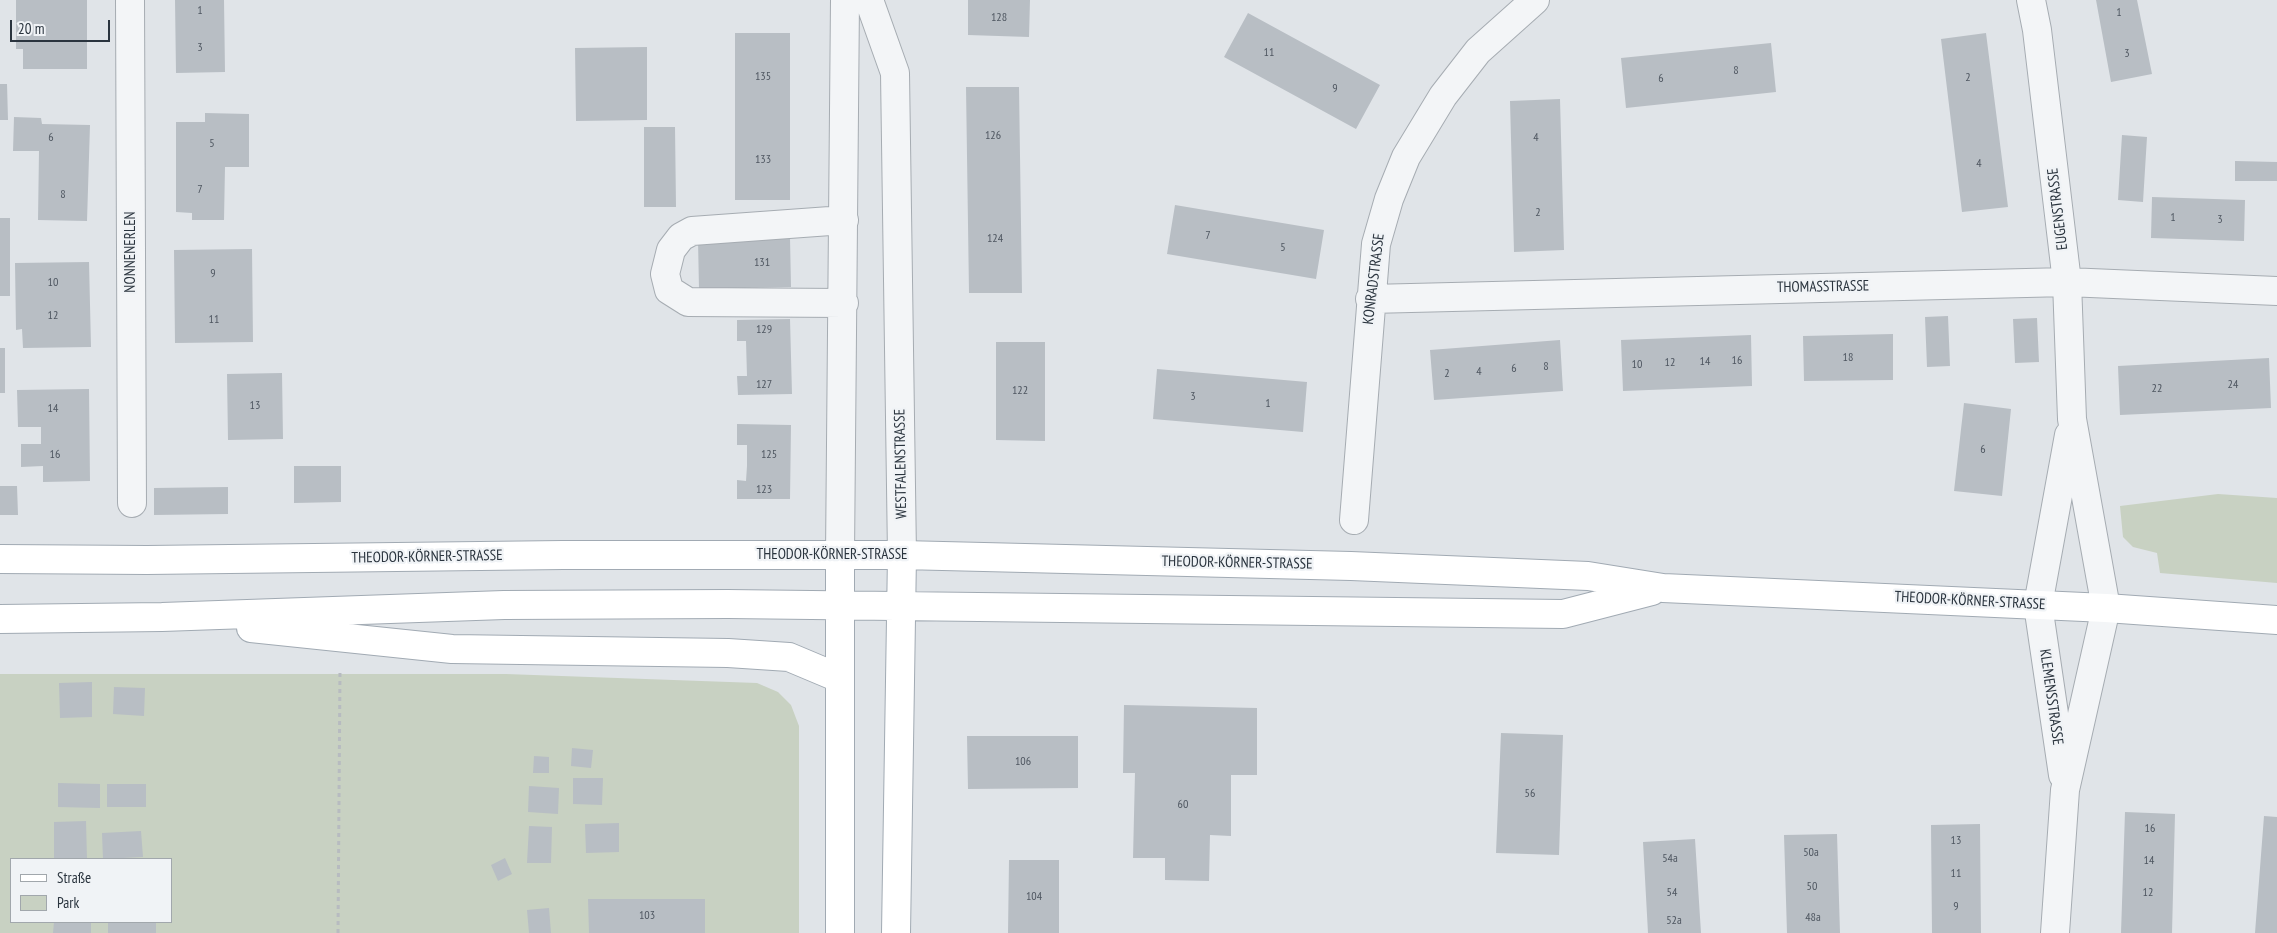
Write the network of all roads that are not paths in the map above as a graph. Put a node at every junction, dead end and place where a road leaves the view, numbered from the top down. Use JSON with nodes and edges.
{"nodes":[{"id":1,"x":130,"y":0,"type":"edge"},
{"id":2,"x":846,"y":0,"type":"edge"},
{"id":3,"x":869,"y":0,"type":"edge"},
{"id":4,"x":1534,"y":0,"type":"edge"},
{"id":5,"x":2031,"y":0,"type":"edge"},
{"id":6,"x":844,"y":220,"type":"junction"},
{"id":7,"x":2067,"y":282,"type":"junction"},
{"id":8,"x":2277,"y":291,"type":"edge"},
{"id":9,"x":1370,"y":299,"type":"junction"},
{"id":10,"x":844,"y":303,"type":"junction"},
{"id":11,"x":2072,"y":419,"type":"junction"},
{"id":12,"x":132,"y":504,"type":"dead end"},
{"id":13,"x":1354,"y":520,"type":"dead end"},
{"id":14,"x":840,"y":555,"type":"junction"},
{"id":15,"x":902,"y":555,"type":"junction"},
{"id":16,"x":0,"y":559,"type":"edge"},
{"id":17,"x":1663,"y":588,"type":"junction"},
{"id":18,"x":839,"y":604,"type":"junction"},
{"id":19,"x":902,"y":604,"type":"junction"},
{"id":20,"x":2038,"y":604,"type":"junction"},
{"id":21,"x":2106,"y":608,"type":"junction"},
{"id":22,"x":162,"y":617,"type":"junction"},
{"id":23,"x":0,"y":619,"type":"edge"},
{"id":24,"x":2277,"y":620,"type":"edge"},
{"id":25,"x":839,"y":678,"type":"junction"},
{"id":26,"x":2065,"y":790,"type":"junction"},
{"id":27,"x":840,"y":933,"type":"edge"},
{"id":28,"x":896,"y":933,"type":"edge"},
{"id":29,"x":2055,"y":933,"type":"edge"}],
"edges":[{"from":1,"to":12,"type":"street","name":"NONNENERLEN"},
{"from":2,"to":6,"type":"street"},
{"from":3,"to":15,"type":"street","name":"WESTFALENSTRASSE"},
{"from":4,"to":9,"type":"street","name":"KONRADSTRASSE"},
{"from":5,"to":7,"type":"street","name":"EUGENSTRASSE"},
{"from":6,"to":10,"type":"street"},
{"from":6,"to":10,"type":"street"},
{"from":7,"to":8,"type":"street","name":"THOMASSTRASSE"},
{"from":7,"to":9,"type":"street","name":"THOMASSTRASSE"},
{"from":7,"to":11,"type":"street","name":"EUGENSTRASSE"},
{"from":9,"to":13,"type":"street","name":"KONRADSTRASSE"},
{"from":10,"to":14,"type":"street"},
{"from":11,"to":20,"type":"street","name":"EUGENSTRASSE"},
{"from":11,"to":21,"type":"street","name":"EUGENSTRASSE"},
{"from":14,"to":15,"type":"main road","name":"THEODOR-KÖRNER-STRASSE"},
{"from":14,"to":16,"type":"main road","name":"THEODOR-KÖRNER-STRASSE"},
{"from":14,"to":18,"type":"main road"},
{"from":15,"to":17,"type":"main road","name":"THEODOR-KÖRNER-STRASSE"},
{"from":15,"to":19,"type":"main road","name":"WESTFALENSTRASSE"},
{"from":17,"to":19,"type":"main road","name":"THEODOR-KÖRNER-STRASSE"},
{"from":17,"to":20,"type":"main road","name":"THEODOR-KÖRNER-STRASSE"},
{"from":18,"to":19,"type":"main road","name":"THEODOR-KÖRNER-STRASSE"},
{"from":18,"to":22,"type":"main road","name":"THEODOR-KÖRNER-STRASSE"},
{"from":18,"to":25,"type":"main road"},
{"from":19,"to":28,"type":"main road","name":"WESTFALENSTRASSE"},
{"from":20,"to":21,"type":"main road","name":"THEODOR-KÖRNER-STRASSE"},
{"from":20,"to":26,"type":"street","name":"KLEMENSSTRASSE"},
{"from":21,"to":24,"type":"main road","name":"THEODOR-KÖRNER-STRASSE"},
{"from":21,"to":26,"type":"street","name":"KLEMENSSTRASSE"},
{"from":22,"to":23,"type":"main road","name":"THEODOR-KÖRNER-STRASSE"},
{"from":22,"to":25,"type":"main road","name":"THEODOR-KÖRNER-STRASSE"},
{"from":25,"to":27,"type":"main road"},
{"from":26,"to":29,"type":"street","name":"KLEMENSSTRASSE"}]}
